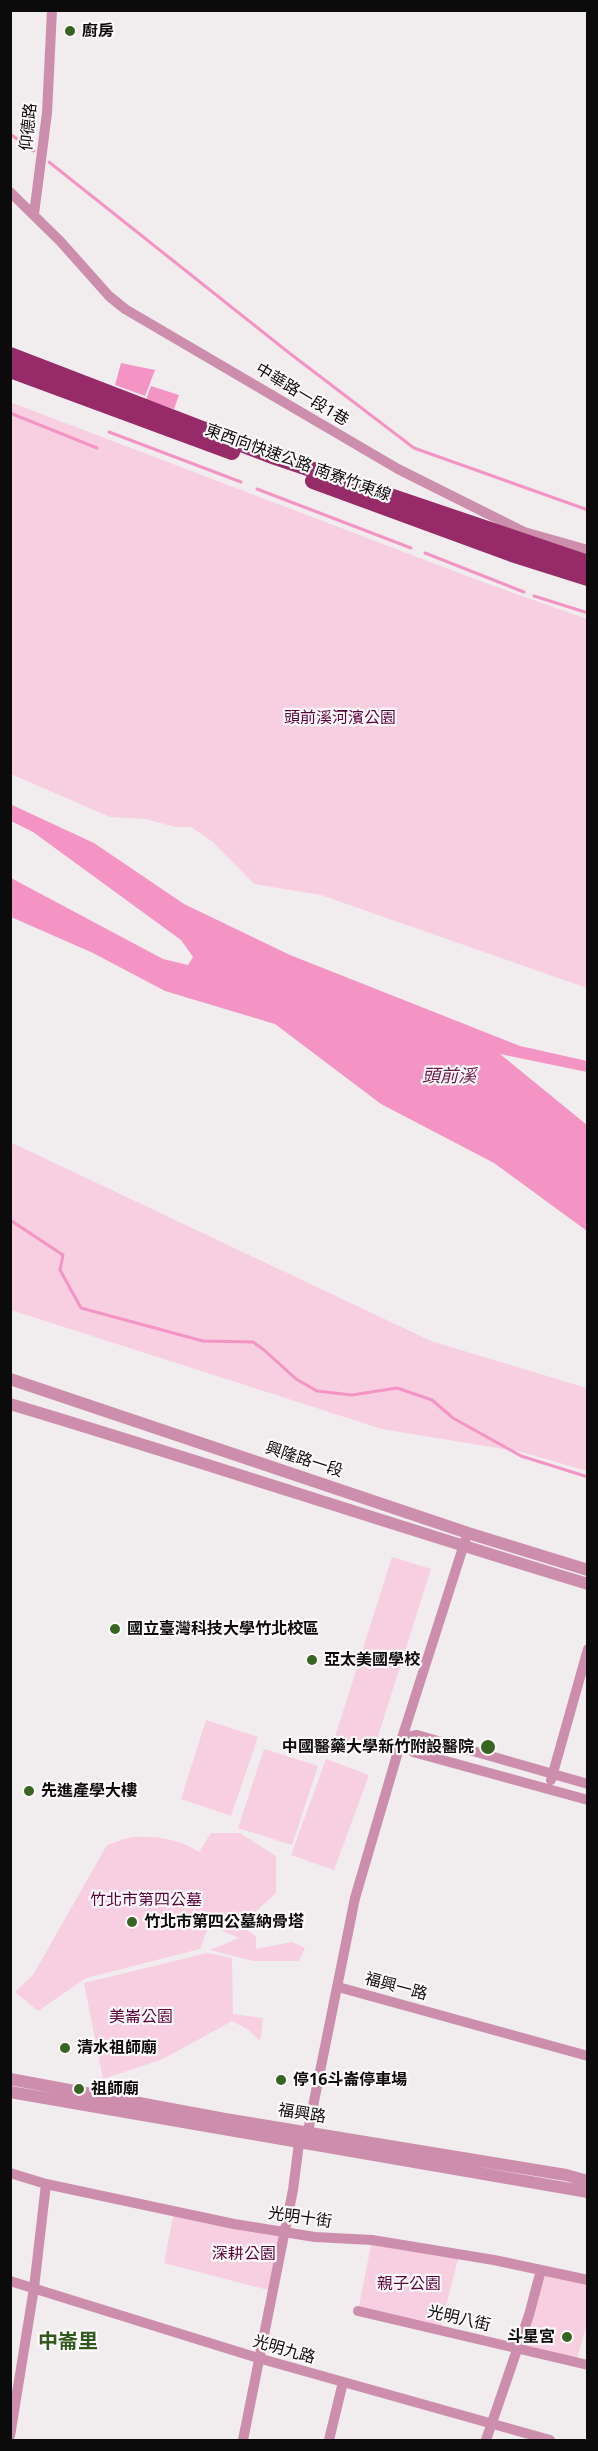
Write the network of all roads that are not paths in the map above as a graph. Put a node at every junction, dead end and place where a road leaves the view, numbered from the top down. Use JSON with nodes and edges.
{"nodes":[{"id":1,"x":52,"y":10,"type":"edge"},
{"id":2,"x":10,"y":192,"type":"edge"},
{"id":3,"x":34,"y":214,"type":"junction"},
{"id":4,"x":10,"y":355,"type":"edge"},
{"id":5,"x":10,"y":370,"type":"edge"},
{"id":6,"x":588,"y":550,"type":"edge"},
{"id":7,"x":588,"y":563,"type":"edge"},
{"id":8,"x":588,"y":578,"type":"edge"},
{"id":9,"x":10,"y":1379,"type":"edge"},
{"id":10,"x":10,"y":1404,"type":"edge"},
{"id":11,"x":468,"y":1533,"type":"junction"},
{"id":12,"x":464,"y":1546,"type":"junction"},
{"id":13,"x":588,"y":1570,"type":"edge"},
{"id":14,"x":588,"y":1584,"type":"edge"},
{"id":15,"x":588,"y":1649,"type":"edge"},
{"id":16,"x":402,"y":1738,"type":"junction"},
{"id":17,"x":552,"y":1774,"type":"junction"},
{"id":18,"x":588,"y":1784,"type":"edge"},
{"id":19,"x":548,"y":1789,"type":"junction"},
{"id":20,"x":588,"y":1800,"type":"edge"},
{"id":21,"x":338,"y":1987,"type":"junction"},
{"id":22,"x":588,"y":2056,"type":"edge"},
{"id":23,"x":10,"y":2079,"type":"edge"},
{"id":24,"x":10,"y":2092,"type":"edge"},
{"id":25,"x":308,"y":2131,"type":"junction"},
{"id":26,"x":299,"y":2143,"type":"junction"},
{"id":27,"x":10,"y":2173,"type":"edge"},
{"id":28,"x":588,"y":2181,"type":"edge"},
{"id":29,"x":46,"y":2184,"type":"junction"},
{"id":30,"x":588,"y":2192,"type":"edge"},
{"id":31,"x":284,"y":2232,"type":"junction"},
{"id":32,"x":542,"y":2270,"type":"junction"},
{"id":33,"x":588,"y":2280,"type":"edge"},
{"id":34,"x":10,"y":2281,"type":"edge"},
{"id":35,"x":34,"y":2288,"type":"junction"},
{"id":36,"x":358,"y":2311,"type":"dead end"},
{"id":37,"x":517,"y":2347,"type":"junction"},
{"id":38,"x":258,"y":2358,"type":"junction"},
{"id":39,"x":588,"y":2365,"type":"edge"},
{"id":40,"x":343,"y":2382,"type":"junction"},
{"id":41,"x":491,"y":2424,"type":"junction"},
{"id":42,"x":10,"y":2436,"type":"edge"},
{"id":43,"x":243,"y":2440,"type":"edge"},
{"id":44,"x":329,"y":2440,"type":"edge"},
{"id":45,"x":486,"y":2440,"type":"edge"},
{"id":46,"x":550,"y":2440,"type":"edge"}],
"edges":[{"from":1,"to":3,"type":"street","name":"仰德路"},
{"from":2,"to":3,"type":"street"},
{"from":3,"to":6,"type":"street","name":"中華路一段1巷"},
{"from":4,"to":7,"type":"highway","name":"東西向快速公路 南寮竹東線"},
{"from":5,"to":8,"type":"highway","name":"東西向快速公路 南寮竹東線"},
{"from":9,"to":11,"type":"street","name":"興隆路一段"},
{"from":10,"to":12,"type":"street","name":"興隆路一段"},
{"from":11,"to":12,"type":"street"},
{"from":11,"to":13,"type":"street","name":"興隆路一段"},
{"from":12,"to":14,"type":"street","name":"興隆路一段"},
{"from":12,"to":16,"type":"street"},
{"from":15,"to":17,"type":"street"},
{"from":16,"to":17,"type":"street"},
{"from":16,"to":19,"type":"street"},
{"from":16,"to":21,"type":"street"},
{"from":17,"to":18,"type":"street"},
{"from":17,"to":19,"type":"street"},
{"from":19,"to":20,"type":"street"},
{"from":21,"to":22,"type":"street","name":"福興一路"},
{"from":21,"to":25,"type":"street","name":"福興一路"},
{"from":23,"to":25,"type":"street","name":"福興路"},
{"from":24,"to":26,"type":"street","name":"福興路"},
{"from":25,"to":26,"type":"street"},
{"from":25,"to":28,"type":"street","name":"福興路"},
{"from":26,"to":30,"type":"street","name":"福興路"},
{"from":26,"to":31,"type":"street"},
{"from":27,"to":29,"type":"street","name":"光明十街"},
{"from":29,"to":31,"type":"street","name":"光明十街"},
{"from":29,"to":35,"type":"street"},
{"from":31,"to":32,"type":"street","name":"光明十街"},
{"from":31,"to":38,"type":"street"},
{"from":32,"to":33,"type":"street","name":"光明十街"},
{"from":32,"to":37,"type":"street"},
{"from":34,"to":35,"type":"street","name":"光明九路"},
{"from":35,"to":38,"type":"street","name":"光明九路"},
{"from":35,"to":42,"type":"street"},
{"from":36,"to":37,"type":"street","name":"光明八街"},
{"from":37,"to":39,"type":"street","name":"光明八街"},
{"from":37,"to":41,"type":"street"},
{"from":38,"to":40,"type":"street","name":"光明九路"},
{"from":38,"to":43,"type":"street"},
{"from":40,"to":41,"type":"street","name":"光明九路"},
{"from":40,"to":44,"type":"street"},
{"from":41,"to":45,"type":"street"},
{"from":41,"to":46,"type":"street","name":"光明九路"}]}
